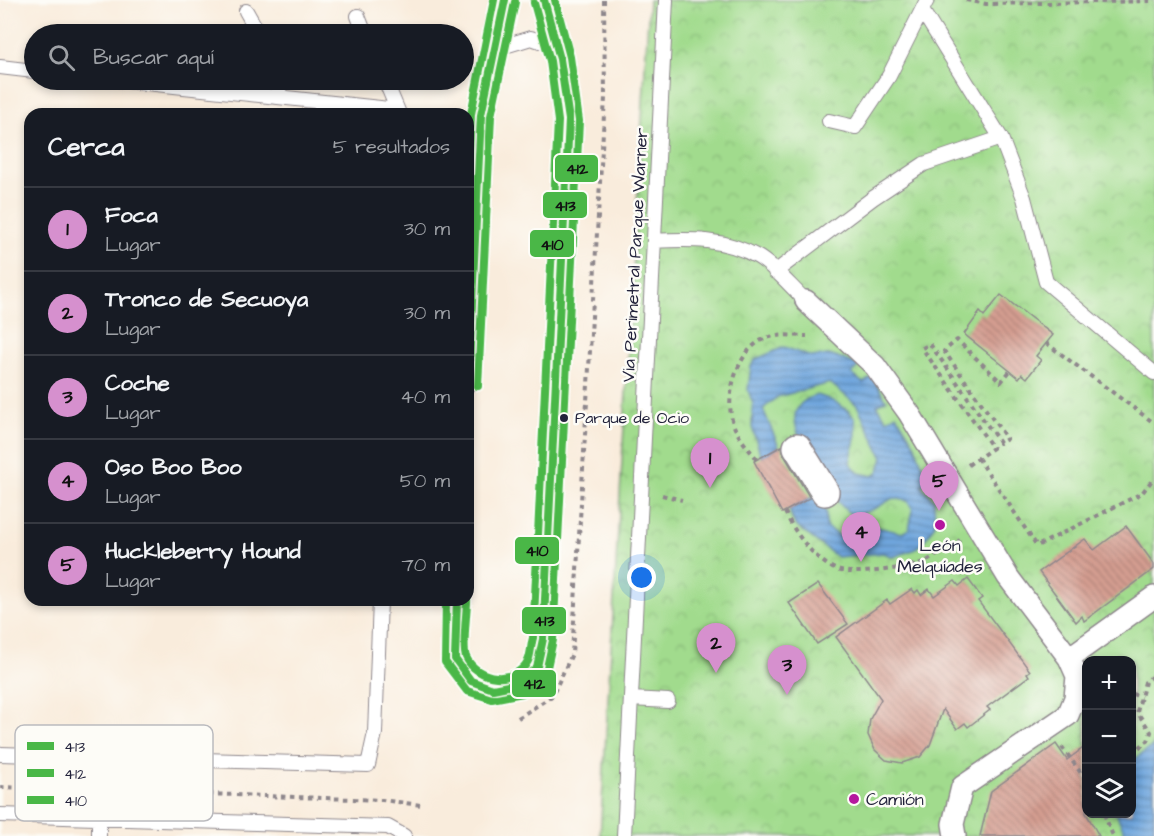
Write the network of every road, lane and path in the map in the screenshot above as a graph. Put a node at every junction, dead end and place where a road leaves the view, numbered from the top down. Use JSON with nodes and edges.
{"nodes":[{"id":1,"x":505,"y":0,"type":"edge"},
{"id":2,"x":544,"y":0,"type":"edge"},
{"id":3,"x":604,"y":0,"type":"edge"},
{"id":4,"x":666,"y":0,"type":"edge"},
{"id":5,"x":966,"y":0,"type":"edge"},
{"id":6,"x":1154,"y":0,"type":"edge"},
{"id":7,"x":925,"y":6,"type":"edge"},
{"id":8,"x":246,"y":11,"type":"dead end"},
{"id":9,"x":358,"y":16,"type":"dead end"},
{"id":10,"x":253,"y":24,"type":"edge"},
{"id":11,"x":362,"y":24,"type":"edge"},
{"id":12,"x":557,"y":47,"type":"junction"},
{"id":13,"x":495,"y":49,"type":"junction"},
{"id":14,"x":0,"y":67,"type":"edge"},
{"id":15,"x":24,"y":70,"type":"edge"},
{"id":16,"x":214,"y":90,"type":"edge"},
{"id":17,"x":279,"y":90,"type":"edge"},
{"id":18,"x":389,"y":90,"type":"edge"},
{"id":19,"x":281,"y":97,"type":"junction"},
{"id":20,"x":361,"y":108,"type":"edge"},
{"id":21,"x":396,"y":108,"type":"edge"},
{"id":22,"x":829,"y":121,"type":"dead end"},
{"id":23,"x":1001,"y":138,"type":"junction"},
{"id":24,"x":654,"y":241,"type":"junction"},
{"id":25,"x":474,"y":260,"type":"edge"},
{"id":26,"x":775,"y":272,"type":"junction"},
{"id":27,"x":806,"y":301,"type":"joint"},
{"id":28,"x":841,"y":334,"type":"junction"},
{"id":29,"x":1046,"y":343,"type":"dead end"},
{"id":30,"x":1010,"y":371,"type":"dead end"},
{"id":31,"x":1154,"y":373,"type":"edge"},
{"id":32,"x":1154,"y":423,"type":"edge"},
{"id":33,"x":798,"y":447,"type":"dead end"},
{"id":34,"x":757,"y":459,"type":"dead end"},
{"id":35,"x":1154,"y":478,"type":"edge"},
{"id":36,"x":825,"y":492,"type":"dead end"},
{"id":37,"x":661,"y":495,"type":"dead end"},
{"id":38,"x":682,"y":500,"type":"dead end"},
{"id":39,"x":785,"y":512,"type":"dead end"},
{"id":40,"x":978,"y":528,"type":"junction"},
{"id":41,"x":1154,"y":597,"type":"edge"},
{"id":42,"x":380,"y":606,"type":"edge"},
{"id":43,"x":458,"y":606,"type":"edge"},
{"id":44,"x":1069,"y":658,"type":"junction"},
{"id":45,"x":1154,"y":675,"type":"edge"},
{"id":46,"x":1136,"y":696,"type":"edge"},
{"id":47,"x":1141,"y":697,"type":"junction"},
{"id":48,"x":631,"y":699,"type":"junction"},
{"id":49,"x":668,"y":701,"type":"dead end"},
{"id":50,"x":518,"y":718,"type":"dead end"},
{"id":51,"x":1049,"y":728,"type":"junction"},
{"id":52,"x":1136,"y":750,"type":"edge"},
{"id":53,"x":0,"y":754,"type":"edge"},
{"id":54,"x":15,"y":754,"type":"edge"},
{"id":55,"x":213,"y":760,"type":"edge"},
{"id":56,"x":1082,"y":774,"type":"edge"},
{"id":57,"x":0,"y":787,"type":"edge"},
{"id":58,"x":15,"y":788,"type":"edge"},
{"id":59,"x":213,"y":795,"type":"edge"},
{"id":60,"x":421,"y":805,"type":"dead end"},
{"id":61,"x":0,"y":815,"type":"edge"},
{"id":62,"x":15,"y":815,"type":"edge"},
{"id":63,"x":1106,"y":818,"type":"edge"},
{"id":64,"x":188,"y":821,"type":"edge"},
{"id":65,"x":276,"y":824,"type":"junction"},
{"id":66,"x":288,"y":836,"type":"edge"},
{"id":67,"x":404,"y":836,"type":"edge"},
{"id":68,"x":624,"y":836,"type":"edge"},
{"id":69,"x":955,"y":836,"type":"edge"},
{"id":70,"x":1113,"y":836,"type":"edge"}],
"edges":[{"from":1,"to":13,"type":"lane"},
{"from":2,"to":12,"type":"lane"},
{"from":3,"to":50,"type":"path"},
{"from":4,"to":24,"type":"lane","name":"Via Perimetral Parque Warner"},
{"from":5,"to":6,"type":"path"},
{"from":7,"to":22,"type":"lane"},
{"from":7,"to":23,"type":"lane"},
{"from":8,"to":10,"type":"lane"},
{"from":9,"to":11,"type":"lane"},
{"from":12,"to":13,"type":"lane"},
{"from":12,"to":43,"type":"lane"},
{"from":13,"to":25,"type":"lane"},
{"from":14,"to":15,"type":"lane"},
{"from":16,"to":19,"type":"lane"},
{"from":17,"to":19,"type":"lane"},
{"from":18,"to":21,"type":"lane"},
{"from":19,"to":20,"type":"lane"},
{"from":23,"to":26,"type":"lane"},
{"from":23,"to":31,"type":"lane"},
{"from":24,"to":26,"type":"lane"},
{"from":24,"to":48,"type":"lane","name":"Via Perimetral Parque Warner"},
{"from":26,"to":27,"type":"lane"},
{"from":27,"to":28,"type":"street"},
{"from":28,"to":34,"type":"path"},
{"from":28,"to":40,"type":"street"},
{"from":29,"to":32,"type":"path"},
{"from":30,"to":35,"type":"path"},
{"from":33,"to":36,"type":"street"},
{"from":37,"to":38,"type":"path"},
{"from":39,"to":40,"type":"path"},
{"from":40,"to":44,"type":"street"},
{"from":41,"to":44,"type":"street"},
{"from":42,"to":55,"type":"lane"},
{"from":44,"to":51,"type":"street"},
{"from":45,"to":47,"type":"path"},
{"from":46,"to":47,"type":"path"},
{"from":47,"to":52,"type":"path"},
{"from":48,"to":49,"type":"lane"},
{"from":48,"to":68,"type":"lane","name":"Via Perimetral Parque Warner"},
{"from":51,"to":56,"type":"path"},
{"from":51,"to":69,"type":"street"},
{"from":53,"to":54,"type":"lane"},
{"from":57,"to":58,"type":"path"},
{"from":59,"to":60,"type":"path"},
{"from":61,"to":62,"type":"lane"},
{"from":63,"to":70,"type":"path"},
{"from":64,"to":65,"type":"lane"},
{"from":65,"to":66,"type":"lane"},
{"from":65,"to":67,"type":"lane"}]}
